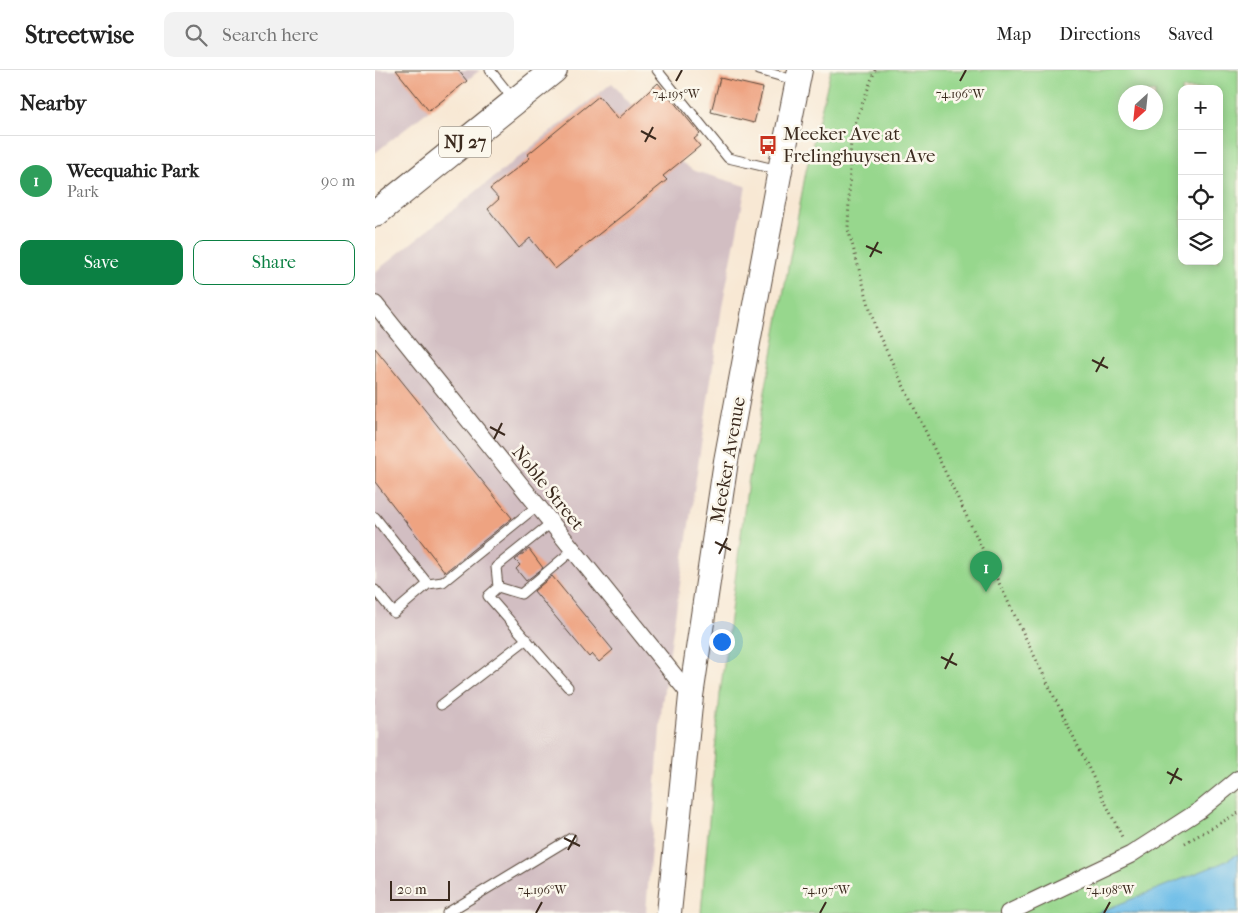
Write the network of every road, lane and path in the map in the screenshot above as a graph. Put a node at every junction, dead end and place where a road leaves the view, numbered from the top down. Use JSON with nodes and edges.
{"nodes":[{"id":1,"x":490,"y":70,"type":"edge"},
{"id":2,"x":554,"y":70,"type":"edge"},
{"id":3,"x":657,"y":70,"type":"edge"},
{"id":4,"x":759,"y":70,"type":"edge"},
{"id":5,"x":875,"y":70,"type":"edge"},
{"id":6,"x":799,"y":76,"type":"edge"},
{"id":7,"x":515,"y":102,"type":"junction"},
{"id":8,"x":780,"y":170,"type":"junction"},
{"id":9,"x":375,"y":214,"type":"edge"},
{"id":10,"x":375,"y":304,"type":"edge"},
{"id":11,"x":537,"y":506,"type":"junction"},
{"id":12,"x":375,"y":517,"type":"edge"},
{"id":13,"x":551,"y":523,"type":"junction"},
{"id":14,"x":573,"y":550,"type":"junction"},
{"id":15,"x":428,"y":584,"type":"junction"},
{"id":16,"x":498,"y":587,"type":"junction"},
{"id":17,"x":375,"y":590,"type":"edge"},
{"id":18,"x":527,"y":639,"type":"junction"},
{"id":19,"x":568,"y":687,"type":"dead end"},
{"id":20,"x":691,"y":696,"type":"junction"},
{"id":21,"x":441,"y":705,"type":"dead end"},
{"id":22,"x":1238,"y":779,"type":"edge"},
{"id":23,"x":571,"y":838,"type":"dead end"},
{"id":24,"x":1130,"y":855,"type":"junction"},
{"id":25,"x":447,"y":913,"type":"edge"},
{"id":26,"x":669,"y":913,"type":"edge"},
{"id":27,"x":1008,"y":913,"type":"edge"}],
"edges":[{"from":1,"to":7,"type":"lane"},
{"from":2,"to":7,"type":"main road","number":"NJ 27"},
{"from":3,"to":8,"type":"lane"},
{"from":4,"to":6,"type":"lane"},
{"from":5,"to":24,"type":"path"},
{"from":6,"to":8,"type":"main road","name":"Meeker Avenue"},
{"from":7,"to":9,"type":"main road","number":"NJ 27"},
{"from":8,"to":20,"type":"main road","name":"Meeker Avenue"},
{"from":10,"to":11,"type":"street","name":"Noble Street"},
{"from":11,"to":13,"type":"street","name":"Noble Street"},
{"from":11,"to":15,"type":"lane"},
{"from":12,"to":15,"type":"lane"},
{"from":13,"to":14,"type":"street","name":"Noble Street"},
{"from":13,"to":16,"type":"lane"},
{"from":14,"to":16,"type":"lane"},
{"from":14,"to":20,"type":"street","name":"Noble Street"},
{"from":15,"to":17,"type":"lane"},
{"from":16,"to":18,"type":"lane"},
{"from":18,"to":19,"type":"lane"},
{"from":18,"to":21,"type":"lane"},
{"from":20,"to":26,"type":"main road","name":"Meeker Avenue"},
{"from":22,"to":24,"type":"street"},
{"from":23,"to":25,"type":"lane"},
{"from":24,"to":27,"type":"street"}]}
